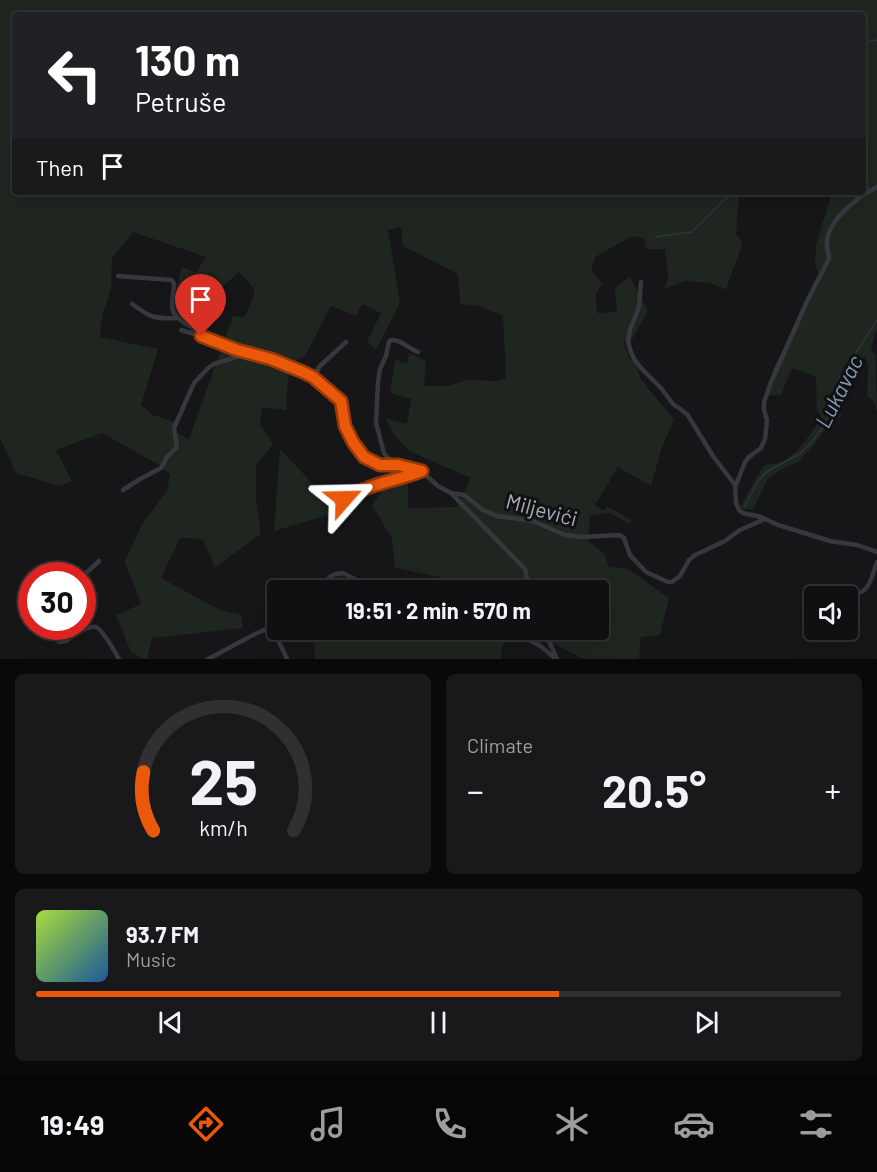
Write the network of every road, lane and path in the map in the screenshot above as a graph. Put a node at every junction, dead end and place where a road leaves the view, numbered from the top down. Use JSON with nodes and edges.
{"nodes":[{"id":1,"x":862,"y":195,"type":"edge"},
{"id":2,"x":118,"y":276,"type":"dead end"},
{"id":3,"x":641,"y":282,"type":"dead end"},
{"id":4,"x":132,"y":304,"type":"dead end"},
{"id":5,"x":176,"y":318,"type":"junction"},
{"id":6,"x":180,"y":330,"type":"dead end"},
{"id":7,"x":201,"y":336,"type":"junction"},
{"id":8,"x":346,"y":342,"type":"dead end"},
{"id":9,"x":418,"y":352,"type":"dead end"},
{"id":10,"x":249,"y":353,"type":"junction"},
{"id":11,"x":313,"y":377,"type":"junction"},
{"id":12,"x":398,"y":465,"type":"junction"},
{"id":13,"x":422,"y":471,"type":"junction"},
{"id":14,"x":735,"y":486,"type":"junction"},
{"id":15,"x":123,"y":490,"type":"dead end"},
{"id":16,"x":452,"y":492,"type":"junction"},
{"id":17,"x":464,"y":495,"type":"junction"},
{"id":18,"x":344,"y":499,"type":"dead end"},
{"id":19,"x":461,"y":503,"type":"junction"},
{"id":20,"x":765,"y":519,"type":"junction"},
{"id":21,"x":877,"y":552,"type":"edge"},
{"id":22,"x":99,"y":561,"type":"dead end"},
{"id":23,"x":877,"y":562,"type":"edge"},
{"id":24,"x":96,"y":564,"type":"edge"},
{"id":25,"x":328,"y":580,"type":"edge"},
{"id":26,"x":356,"y":580,"type":"edge"},
{"id":27,"x":527,"y":580,"type":"edge"},
{"id":28,"x":858,"y":594,"type":"edge"},
{"id":29,"x":96,"y":628,"type":"edge"},
{"id":30,"x":267,"y":630,"type":"edge"},
{"id":31,"x":67,"y":640,"type":"edge"},
{"id":32,"x":278,"y":640,"type":"edge"},
{"id":33,"x":528,"y":640,"type":"edge"},
{"id":34,"x":548,"y":640,"type":"edge"},
{"id":35,"x":58,"y":642,"type":"dead end"},
{"id":36,"x":119,"y":659,"type":"edge"},
{"id":37,"x":208,"y":659,"type":"edge"},
{"id":38,"x":287,"y":659,"type":"edge"},
{"id":39,"x":557,"y":659,"type":"edge"}],
"edges":[{"from":1,"to":14,"type":"street"},
{"from":2,"to":5,"type":"street"},
{"from":3,"to":14,"type":"street"},
{"from":4,"to":5,"type":"street"},
{"from":5,"to":7,"type":"street"},
{"from":6,"to":7,"type":"street"},
{"from":7,"to":10,"type":"street"},
{"from":8,"to":11,"type":"street"},
{"from":9,"to":12,"type":"street"},
{"from":10,"to":11,"type":"street"},
{"from":10,"to":15,"type":"street"},
{"from":11,"to":12,"type":"street"},
{"from":12,"to":13,"type":"street"},
{"from":13,"to":16,"type":"street"},
{"from":13,"to":18,"type":"street"},
{"from":14,"to":20,"type":"street"},
{"from":16,"to":17,"type":"street","name":"Miljevići"},
{"from":16,"to":19,"type":"street"},
{"from":17,"to":19,"type":"street"},
{"from":17,"to":20,"type":"street","name":"Miljevići"},
{"from":19,"to":27,"type":"street"},
{"from":20,"to":21,"type":"street"},
{"from":22,"to":24,"type":"street"},
{"from":23,"to":28,"type":"street"},
{"from":25,"to":26,"type":"street"},
{"from":29,"to":36,"type":"street"},
{"from":30,"to":37,"type":"street"},
{"from":31,"to":35,"type":"street"},
{"from":32,"to":38,"type":"street"},
{"from":33,"to":39,"type":"street"},
{"from":34,"to":39,"type":"street"}]}
